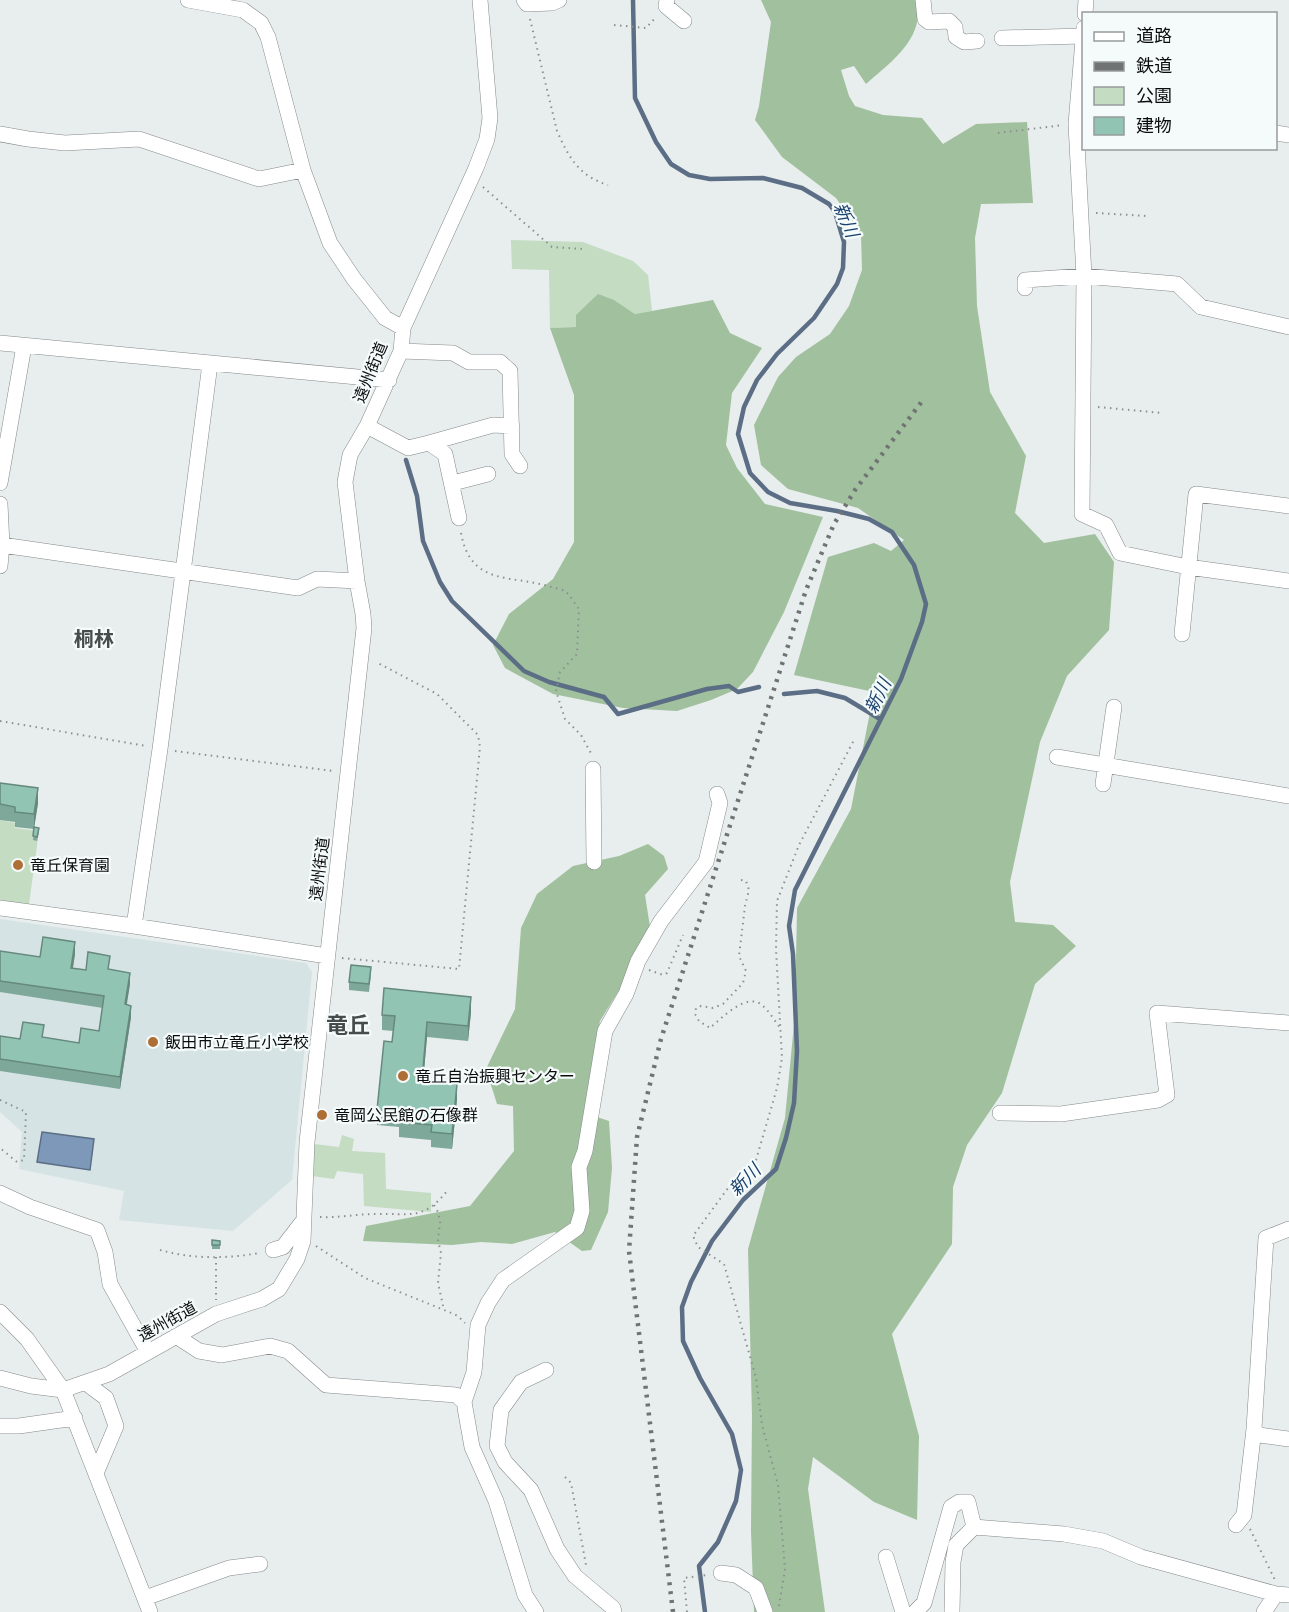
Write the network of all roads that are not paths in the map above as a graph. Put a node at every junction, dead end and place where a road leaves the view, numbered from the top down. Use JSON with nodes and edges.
{"nodes":[{"id":1,"x":188,"y":0,"type":"edge"},
{"id":2,"x":480,"y":0,"type":"edge"},
{"id":3,"x":559,"y":0,"type":"edge"},
{"id":4,"x":923,"y":0,"type":"edge"},
{"id":5,"x":525,"y":2,"type":"edge"},
{"id":6,"x":666,"y":3,"type":"edge"},
{"id":7,"x":684,"y":21,"type":"dead end"},
{"id":8,"x":1082,"y":36,"type":"edge"},
{"id":9,"x":1002,"y":38,"type":"dead end"},
{"id":10,"x":977,"y":41,"type":"dead end"},
{"id":11,"x":1082,"y":65,"type":"edge"},
{"id":12,"x":1080,"y":123,"type":"edge"},
{"id":13,"x":0,"y":134,"type":"edge"},
{"id":14,"x":303,"y":170,"type":"junction"},
{"id":15,"x":1084,"y":276,"type":"junction"},
{"id":16,"x":1025,"y":288,"type":"dead end"},
{"id":17,"x":1289,"y":327,"type":"edge"},
{"id":18,"x":403,"y":328,"type":"junction"},
{"id":19,"x":0,"y":343,"type":"edge"},
{"id":20,"x":24,"y":346,"type":"junction"},
{"id":21,"x":401,"y":351,"type":"junction"},
{"id":22,"x":210,"y":364,"type":"junction"},
{"id":23,"x":389,"y":380,"type":"junction"},
{"id":24,"x":367,"y":426,"type":"junction"},
{"id":25,"x":512,"y":426,"type":"junction"},
{"id":26,"x":429,"y":443,"type":"junction"},
{"id":27,"x":520,"y":466,"type":"dead end"},
{"id":28,"x":488,"y":474,"type":"dead end"},
{"id":29,"x":0,"y":483,"type":"edge"},
{"id":30,"x":453,"y":483,"type":"junction"},
{"id":31,"x":0,"y":504,"type":"edge"},
{"id":32,"x":1289,"y":506,"type":"edge"},
{"id":33,"x":459,"y":518,"type":"road end"},
{"id":34,"x":2,"y":544,"type":"junction"},
{"id":35,"x":0,"y":566,"type":"edge"},
{"id":36,"x":1188,"y":567,"type":"junction"},
{"id":37,"x":183,"y":571,"type":"junction"},
{"id":38,"x":357,"y":581,"type":"junction"},
{"id":39,"x":1289,"y":581,"type":"edge"},
{"id":40,"x":1182,"y":634,"type":"dead end"},
{"id":41,"x":1114,"y":707,"type":"dead end"},
{"id":42,"x":1057,"y":757,"type":"dead end"},
{"id":43,"x":1106,"y":765,"type":"junction"},
{"id":44,"x":594,"y":769,"type":"road end"},
{"id":45,"x":1103,"y":784,"type":"dead end"},
{"id":46,"x":717,"y":794,"type":"dead end"},
{"id":47,"x":1289,"y":796,"type":"edge"},
{"id":48,"x":594,"y":862,"type":"dead end"},
{"id":49,"x":0,"y":908,"type":"edge"},
{"id":50,"x":134,"y":926,"type":"junction"},
{"id":51,"x":327,"y":956,"type":"junction"},
{"id":52,"x":1289,"y":1023,"type":"edge"},
{"id":53,"x":1000,"y":1113,"type":"dead end"},
{"id":54,"x":0,"y":1193,"type":"edge"},
{"id":55,"x":303,"y":1221,"type":"junction"},
{"id":56,"x":1289,"y":1229,"type":"edge"},
{"id":57,"x":273,"y":1250,"type":"road end"},
{"id":58,"x":0,"y":1312,"type":"edge"},
{"id":59,"x":176,"y":1336,"type":"junction"},
{"id":60,"x":148,"y":1352,"type":"junction"},
{"id":61,"x":546,"y":1370,"type":"dead end"},
{"id":62,"x":0,"y":1378,"type":"edge"},
{"id":63,"x":86,"y":1383,"type":"junction"},
{"id":64,"x":63,"y":1390,"type":"junction"},
{"id":65,"x":464,"y":1402,"type":"junction"},
{"id":66,"x":75,"y":1418,"type":"junction"},
{"id":67,"x":0,"y":1426,"type":"edge"},
{"id":68,"x":1254,"y":1429,"type":"junction"},
{"id":69,"x":1289,"y":1439,"type":"edge"},
{"id":70,"x":96,"y":1473,"type":"junction"},
{"id":71,"x":1236,"y":1526,"type":"dead end"},
{"id":72,"x":974,"y":1527,"type":"junction"},
{"id":73,"x":886,"y":1557,"type":"dead end"},
{"id":74,"x":260,"y":1564,"type":"dead end"},
{"id":75,"x":715,"y":1574,"type":"road end"},
{"id":76,"x":1282,"y":1594,"type":"edge"},
{"id":77,"x":147,"y":1605,"type":"edge"},
{"id":78,"x":536,"y":1612,"type":"edge"},
{"id":79,"x":614,"y":1612,"type":"edge"},
{"id":80,"x":765,"y":1612,"type":"edge"},
{"id":81,"x":903,"y":1612,"type":"edge"},
{"id":82,"x":915,"y":1612,"type":"edge"},
{"id":83,"x":952,"y":1612,"type":"edge"},
{"id":84,"x":1264,"y":1612,"type":"edge"}],
"edges":[{"from":1,"to":14,"type":"street"},
{"from":2,"to":18,"type":"street","name":"遠州街道"},
{"from":3,"to":5,"type":"street"},
{"from":4,"to":10,"type":"street"},
{"from":6,"to":7,"type":"street"},
{"from":8,"to":9,"type":"street"},
{"from":11,"to":12,"type":"street"},
{"from":12,"to":15,"type":"street"},
{"from":13,"to":14,"type":"street"},
{"from":14,"to":18,"type":"street"},
{"from":15,"to":16,"type":"street"},
{"from":15,"to":17,"type":"street"},
{"from":15,"to":36,"type":"street"},
{"from":18,"to":21,"type":"street","name":"遠州街道"},
{"from":19,"to":20,"type":"street"},
{"from":20,"to":22,"type":"street"},
{"from":20,"to":29,"type":"street"},
{"from":21,"to":23,"type":"street","name":"遠州街道"},
{"from":21,"to":25,"type":"street"},
{"from":22,"to":23,"type":"street"},
{"from":22,"to":37,"type":"street"},
{"from":23,"to":24,"type":"street","name":"遠州街道"},
{"from":24,"to":26,"type":"street"},
{"from":24,"to":38,"type":"street","name":"遠州街道"},
{"from":25,"to":26,"type":"street"},
{"from":25,"to":27,"type":"street"},
{"from":26,"to":30,"type":"street"},
{"from":28,"to":30,"type":"street"},
{"from":30,"to":33,"type":"street"},
{"from":31,"to":34,"type":"street"},
{"from":32,"to":36,"type":"street"},
{"from":34,"to":35,"type":"street"},
{"from":34,"to":37,"type":"street"},
{"from":36,"to":39,"type":"street"},
{"from":36,"to":40,"type":"street"},
{"from":37,"to":38,"type":"street"},
{"from":37,"to":50,"type":"street"},
{"from":38,"to":51,"type":"street","name":"遠州街道"},
{"from":41,"to":43,"type":"street"},
{"from":42,"to":43,"type":"street"},
{"from":43,"to":45,"type":"street"},
{"from":43,"to":47,"type":"street"},
{"from":44,"to":48,"type":"street"},
{"from":46,"to":65,"type":"street"},
{"from":49,"to":50,"type":"street"},
{"from":50,"to":51,"type":"street"},
{"from":51,"to":55,"type":"street","name":"遠州街道"},
{"from":52,"to":53,"type":"street"},
{"from":54,"to":60,"type":"street"},
{"from":55,"to":57,"type":"street"},
{"from":55,"to":59,"type":"street","name":"遠州街道"},
{"from":56,"to":68,"type":"street"},
{"from":58,"to":64,"type":"street"},
{"from":59,"to":60,"type":"street","name":"遠州街道"},
{"from":59,"to":65,"type":"street"},
{"from":60,"to":63,"type":"street","name":"遠州街道"},
{"from":61,"to":79,"type":"street"},
{"from":62,"to":64,"type":"street"},
{"from":63,"to":64,"type":"street","name":"遠州街道"},
{"from":63,"to":70,"type":"street"},
{"from":64,"to":66,"type":"street"},
{"from":65,"to":78,"type":"street"},
{"from":66,"to":67,"type":"street"},
{"from":66,"to":70,"type":"street"},
{"from":68,"to":69,"type":"street"},
{"from":68,"to":71,"type":"street"},
{"from":70,"to":77,"type":"street"},
{"from":72,"to":76,"type":"street"},
{"from":72,"to":82,"type":"street"},
{"from":72,"to":83,"type":"street"},
{"from":73,"to":81,"type":"street"},
{"from":74,"to":77,"type":"street"},
{"from":75,"to":80,"type":"street"},
{"from":76,"to":84,"type":"street"}]}
